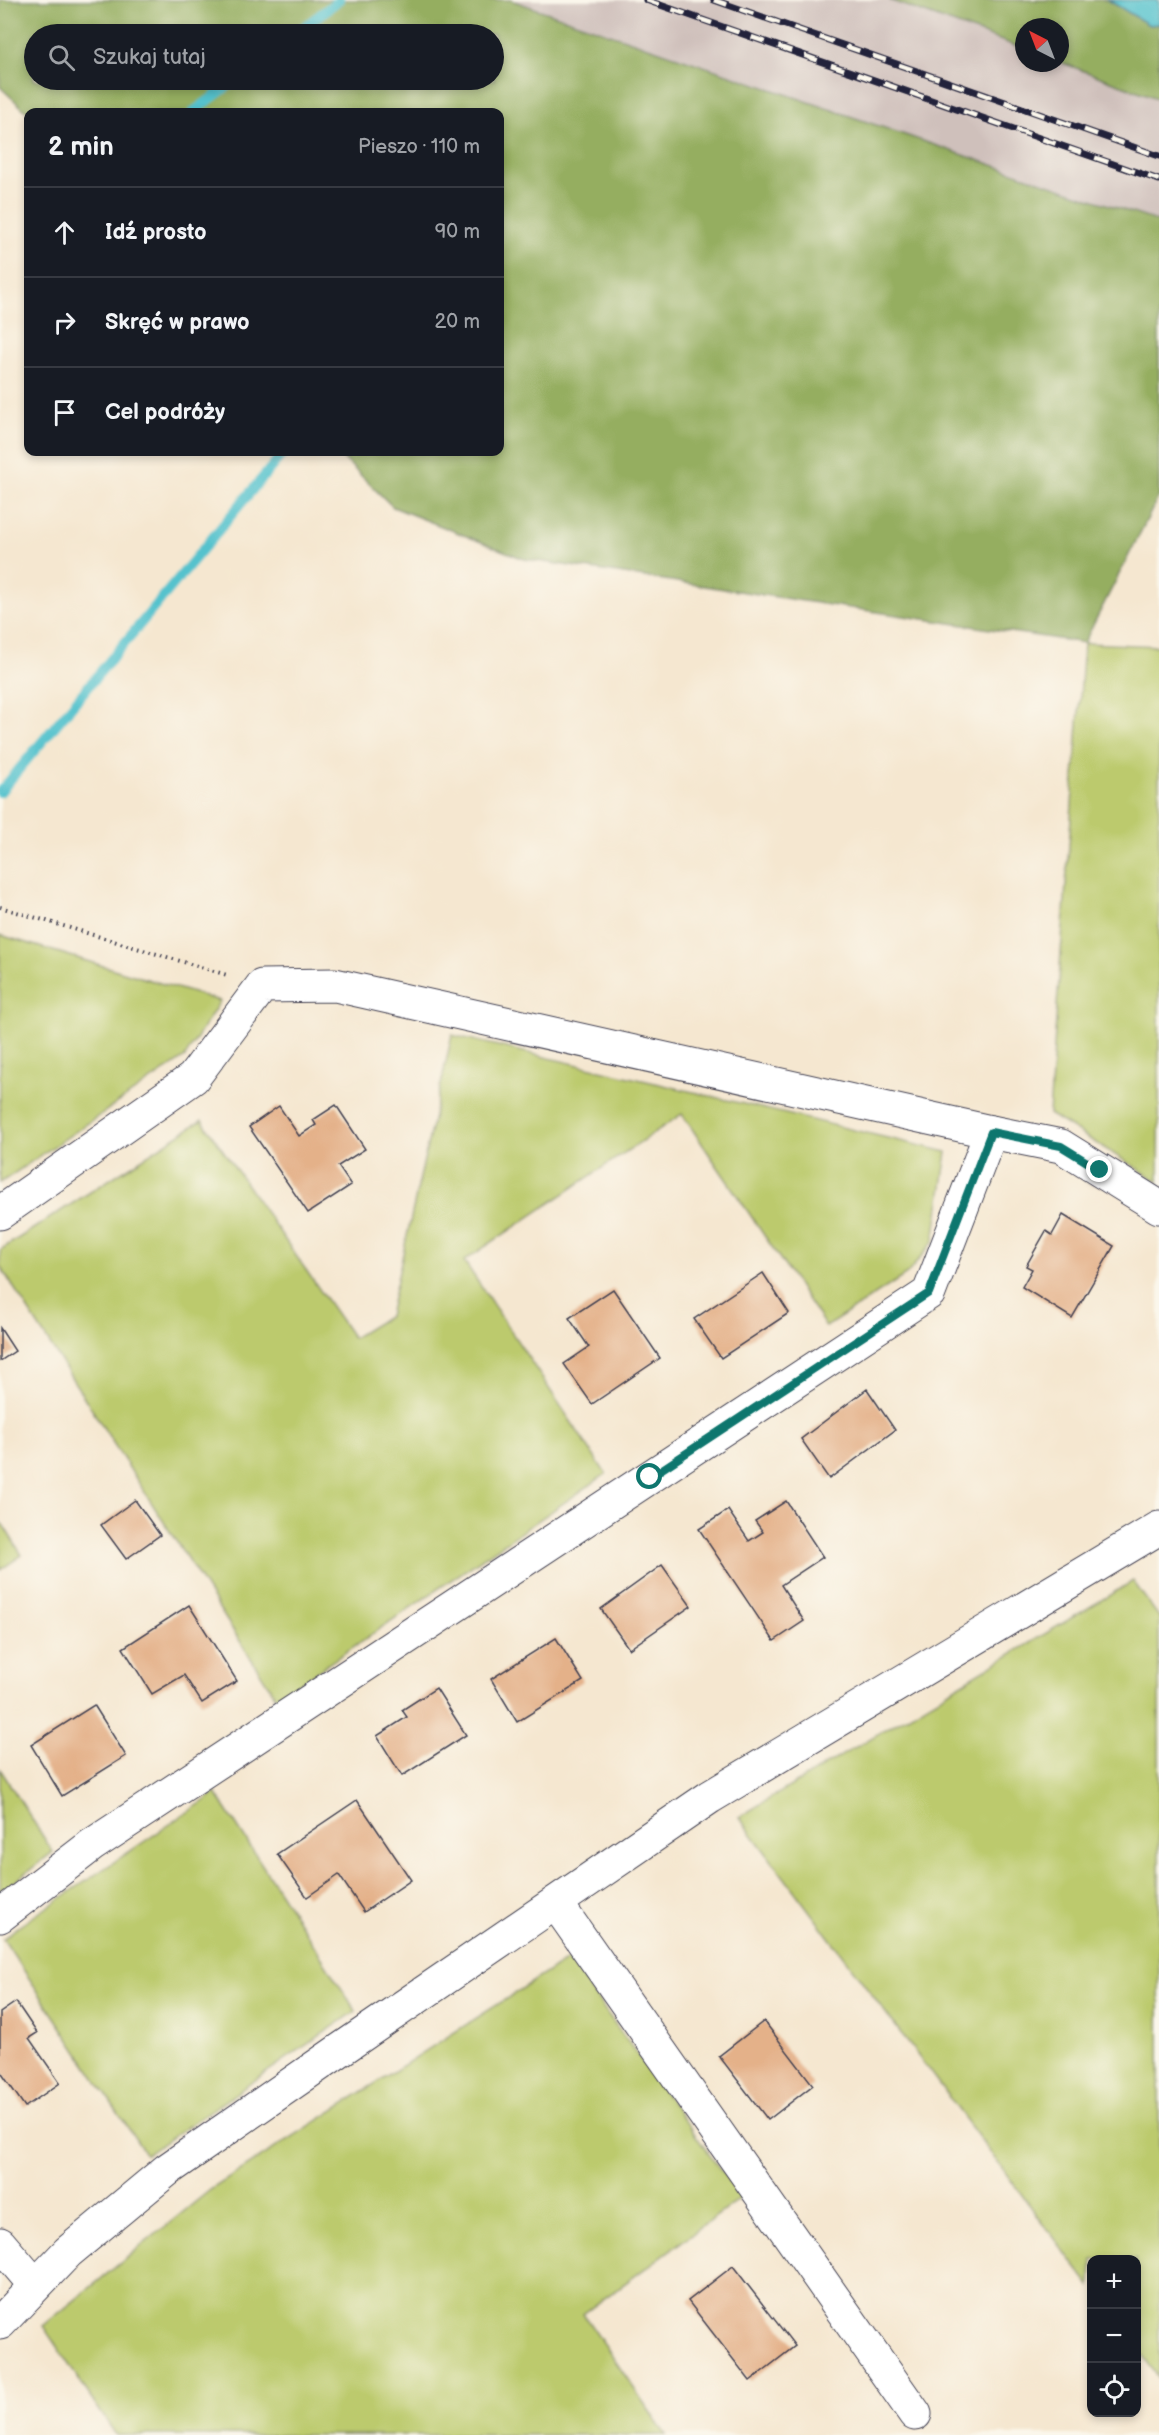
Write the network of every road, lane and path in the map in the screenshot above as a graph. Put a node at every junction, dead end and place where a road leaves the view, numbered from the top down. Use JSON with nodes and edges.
{"nodes":[{"id":1,"x":0,"y":907,"type":"edge"},
{"id":2,"x":262,"y":986,"type":"junction"},
{"id":3,"x":991,"y":1132,"type":"junction"},
{"id":4,"x":1159,"y":1207,"type":"edge"},
{"id":5,"x":0,"y":1213,"type":"edge"},
{"id":6,"x":1159,"y":1528,"type":"edge"},
{"id":7,"x":556,"y":1902,"type":"junction"},
{"id":8,"x":0,"y":1916,"type":"edge"},
{"id":9,"x":0,"y":2244,"type":"edge"},
{"id":10,"x":35,"y":2285,"type":"junction"},
{"id":11,"x":0,"y":2323,"type":"edge"},
{"id":12,"x":915,"y":2414,"type":"dead end"}],
"edges":[{"from":1,"to":2,"type":"path"},
{"from":2,"to":3,"type":"street"},
{"from":2,"to":5,"type":"street"},
{"from":3,"to":4,"type":"street"},
{"from":3,"to":8,"type":"street"},
{"from":6,"to":7,"type":"street"},
{"from":7,"to":10,"type":"street"},
{"from":7,"to":12,"type":"street"},
{"from":9,"to":10,"type":"street"},
{"from":10,"to":11,"type":"street"}]}
